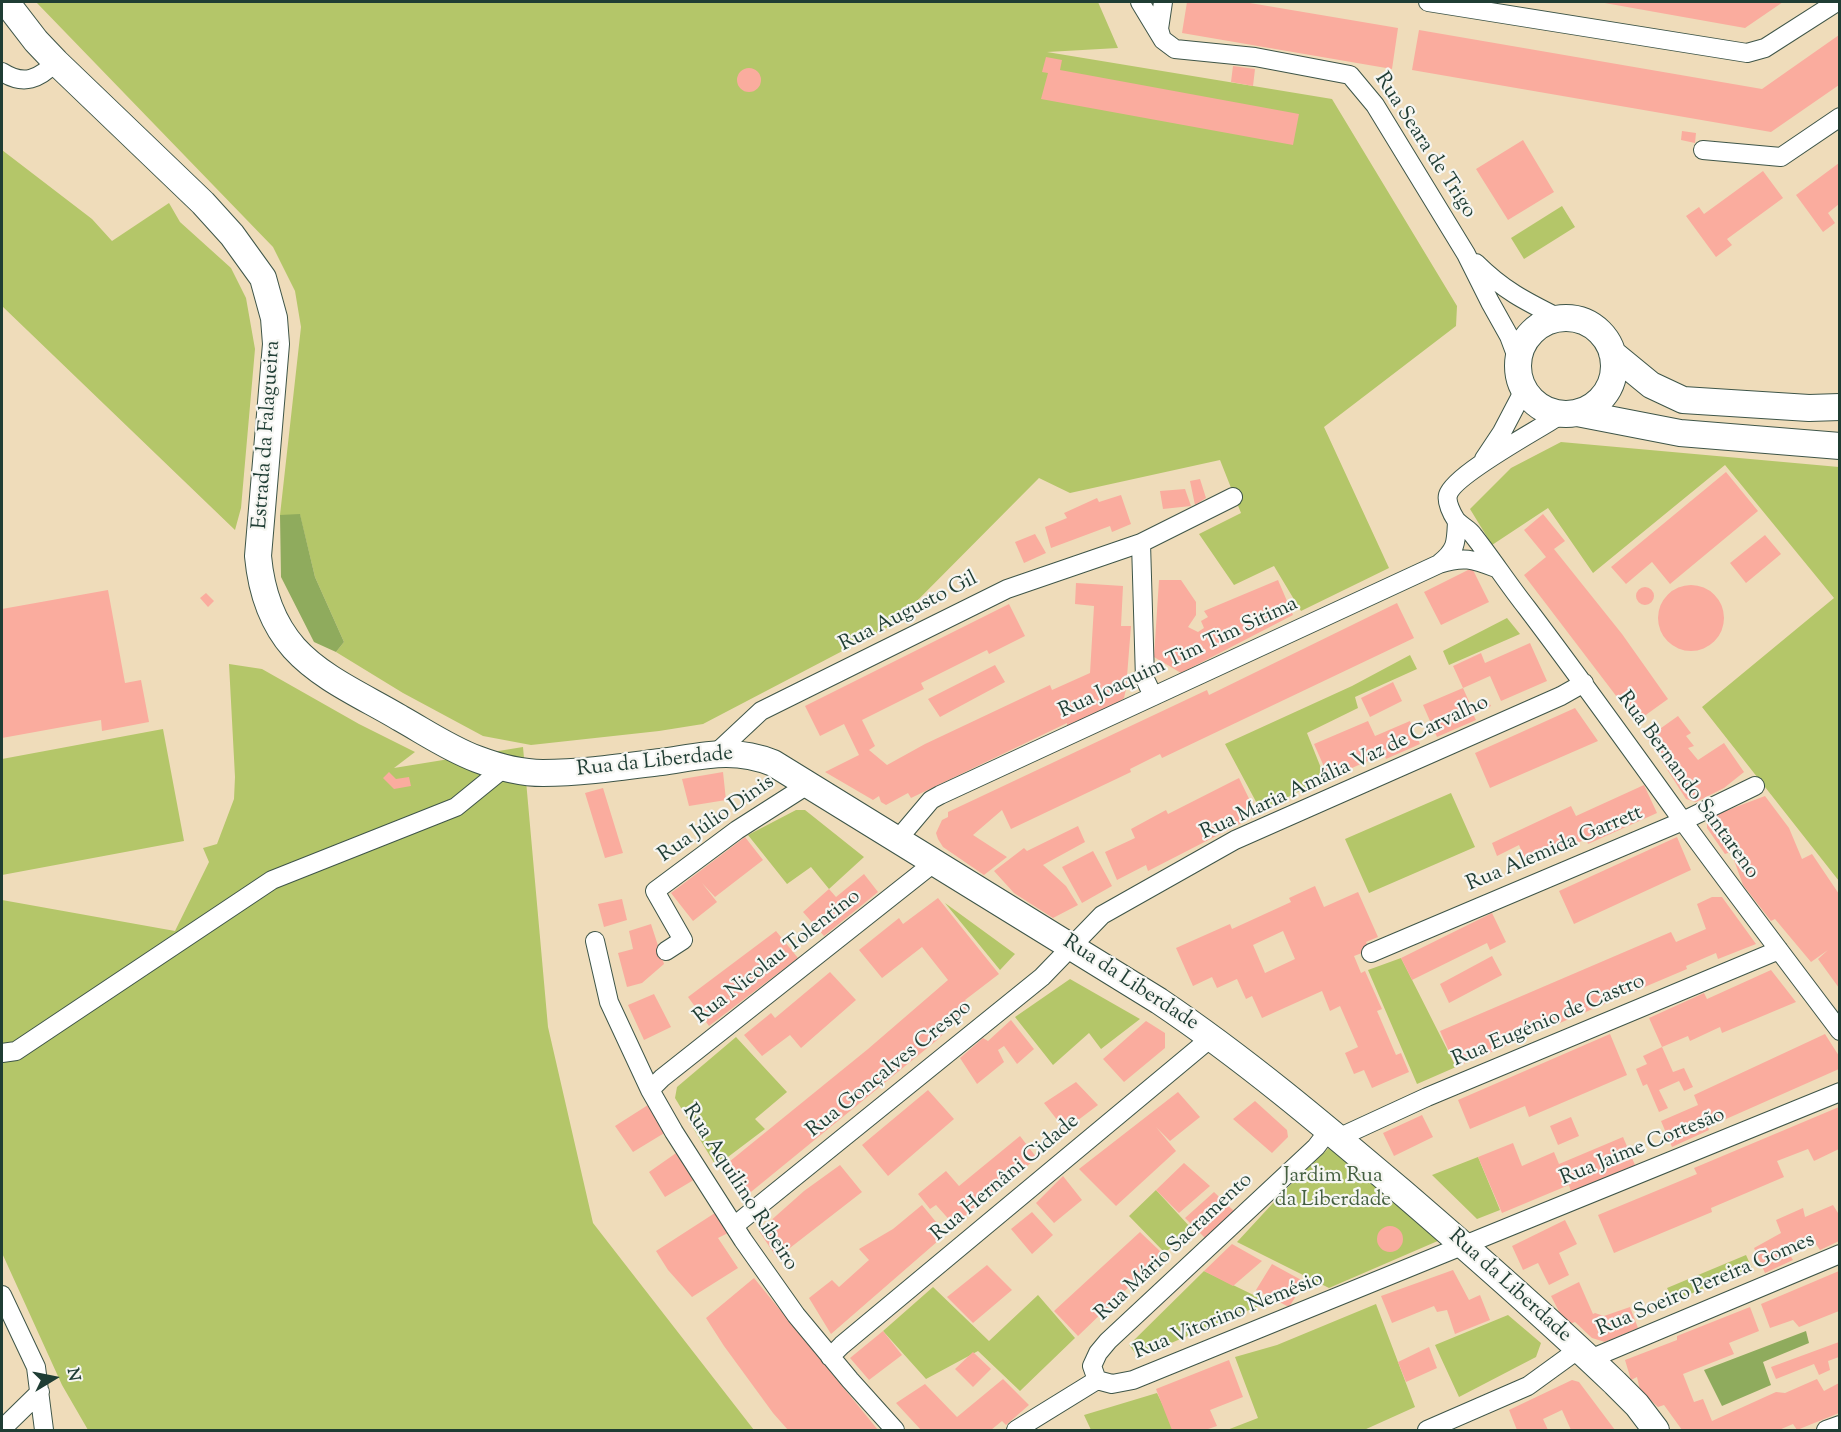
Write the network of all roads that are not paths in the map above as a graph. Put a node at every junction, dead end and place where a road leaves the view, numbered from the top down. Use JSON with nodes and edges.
{"nodes":[{"id":1,"x":6,"y":2,"type":"edge"},
{"id":2,"x":1140,"y":2,"type":"edge"},
{"id":3,"x":1163,"y":2,"type":"edge"},
{"id":4,"x":1428,"y":2,"type":"edge"},
{"id":5,"x":1837,"y":2,"type":"edge"},
{"id":6,"x":1163,"y":40,"type":"junction"},
{"id":7,"x":56,"y":62,"type":"junction"},
{"id":8,"x":2,"y":72,"type":"edge"},
{"id":9,"x":1839,"y":117,"type":"edge"},
{"id":10,"x":1703,"y":150,"type":"dead end"},
{"id":11,"x":1466,"y":254,"type":"junction"},
{"id":12,"x":1559,"y":318,"type":"junction"},
{"id":13,"x":1612,"y":353,"type":"junction"},
{"id":14,"x":1518,"y":360,"type":"junction"},
{"id":15,"x":1524,"y":390,"type":"junction"},
{"id":16,"x":1839,"y":407,"type":"edge"},
{"id":17,"x":1569,"y":414,"type":"junction"},
{"id":18,"x":1839,"y":446,"type":"edge"},
{"id":19,"x":1481,"y":463,"type":"junction"},
{"id":20,"x":1233,"y":497,"type":"dead end"},
{"id":21,"x":1457,"y":521,"type":"junction"},
{"id":22,"x":1141,"y":543,"type":"junction"},
{"id":23,"x":1439,"y":564,"type":"junction"},
{"id":24,"x":1496,"y":568,"type":"junction"},
{"id":25,"x":1584,"y":683,"type":"junction"},
{"id":26,"x":1153,"y":696,"type":"junction"},
{"id":27,"x":715,"y":754,"type":"junction"},
{"id":28,"x":504,"y":768,"type":"junction"},
{"id":29,"x":809,"y":784,"type":"junction"},
{"id":30,"x":1755,"y":786,"type":"dead end"},
{"id":31,"x":1683,"y":821,"type":"junction"},
{"id":32,"x":898,"y":839,"type":"junction"},
{"id":33,"x":935,"y":862,"type":"junction"},
{"id":34,"x":595,"y":941,"type":"dead end"},
{"id":35,"x":1071,"y":946,"type":"junction"},
{"id":36,"x":1779,"y":950,"type":"junction"},
{"id":37,"x":666,"y":951,"type":"dead end"},
{"id":38,"x":1371,"y":953,"type":"dead end"},
{"id":39,"x":1839,"y":1031,"type":"edge"},
{"id":40,"x":1212,"y":1037,"type":"junction"},
{"id":41,"x":2,"y":1053,"type":"edge"},
{"id":42,"x":650,"y":1090,"type":"junction"},
{"id":43,"x":1839,"y":1092,"type":"edge"},
{"id":44,"x":1334,"y":1134,"type":"junction"},
{"id":45,"x":734,"y":1226,"type":"junction"},
{"id":46,"x":1465,"y":1246,"type":"junction"},
{"id":47,"x":1839,"y":1254,"type":"edge"},
{"id":48,"x":2,"y":1295,"type":"edge"},
{"id":49,"x":1585,"y":1354,"type":"junction"},
{"id":50,"x":830,"y":1357,"type":"junction"},
{"id":51,"x":1097,"y":1380,"type":"junction"},
{"id":52,"x":40,"y":1392,"type":"junction"},
{"id":53,"x":1839,"y":1425,"type":"edge"},
{"id":54,"x":2,"y":1429,"type":"edge"},
{"id":55,"x":44,"y":1431,"type":"edge"},
{"id":56,"x":895,"y":1431,"type":"edge"},
{"id":57,"x":1016,"y":1431,"type":"edge"},
{"id":58,"x":1427,"y":1431,"type":"edge"},
{"id":59,"x":1656,"y":1431,"type":"edge"},
{"id":60,"x":1826,"y":1431,"type":"edge"}],
"edges":[{"from":1,"to":7,"type":"street","name":"Estrada da Falagueira"},
{"from":2,"to":6,"type":"street"},
{"from":3,"to":6,"type":"street"},
{"from":4,"to":5,"type":"street"},
{"from":6,"to":11,"type":"street","name":"Rua Seara de Trigo"},
{"from":7,"to":8,"type":"street"},
{"from":7,"to":28,"type":"street","name":"Estrada da Falagueira"},
{"from":9,"to":10,"type":"street"},
{"from":11,"to":12,"type":"street","name":"Rua Seara de Trigo"},
{"from":11,"to":14,"type":"street","name":"Rua Seara de Trigo"},
{"from":12,"to":13,"type":"street"},
{"from":12,"to":14,"type":"street"},
{"from":13,"to":16,"type":"street"},
{"from":13,"to":17,"type":"street"},
{"from":14,"to":15,"type":"street"},
{"from":15,"to":17,"type":"street"},
{"from":15,"to":19,"type":"street"},
{"from":17,"to":18,"type":"street"},
{"from":17,"to":19,"type":"street"},
{"from":19,"to":21,"type":"street"},
{"from":20,"to":22,"type":"street","name":"Rua Augusto Gil"},
{"from":21,"to":23,"type":"street"},
{"from":21,"to":24,"type":"street"},
{"from":22,"to":26,"type":"street"},
{"from":22,"to":27,"type":"street","name":"Rua Augusto Gil"},
{"from":23,"to":24,"type":"street","name":"Rua Joaquim Tim Tim Sitima"},
{"from":23,"to":26,"type":"street","name":"Rua Joaquim Tim Tim Sitima"},
{"from":24,"to":25,"type":"street","name":"Rua Bernando Santareno"},
{"from":25,"to":31,"type":"street","name":"Rua Bernando Santareno"},
{"from":25,"to":35,"type":"street","name":"Rua Maria Amália Vaz de Carvalho"},
{"from":26,"to":32,"type":"street","name":"Rua Joaquim Tim Tim Sitima"},
{"from":27,"to":28,"type":"street","name":"Rua da Liberdade"},
{"from":27,"to":29,"type":"street","name":"Rua da Liberdade"},
{"from":28,"to":41,"type":"street"},
{"from":29,"to":32,"type":"street","name":"Rua da Liberdade"},
{"from":29,"to":37,"type":"street","name":"Rua Júlio Dinis"},
{"from":30,"to":31,"type":"street","name":"Rua Alemida Garrett"},
{"from":31,"to":36,"type":"street","name":"Rua Bernando Santareno"},
{"from":31,"to":38,"type":"street","name":"Rua Alemida Garrett"},
{"from":32,"to":33,"type":"street","name":"Rua da Liberdade"},
{"from":33,"to":35,"type":"street","name":"Rua da Liberdade"},
{"from":33,"to":42,"type":"street","name":"Rua Nicolau Tolentino"},
{"from":34,"to":42,"type":"street","name":"Rua Aquilino Ribeiro"},
{"from":35,"to":40,"type":"street","name":"Rua da Liberdade"},
{"from":35,"to":45,"type":"street","name":"Rua Gonçalves Crespo"},
{"from":36,"to":39,"type":"street","name":"Rua Bernando Santareno"},
{"from":36,"to":44,"type":"street","name":"Rua Eugénio de Castro"},
{"from":40,"to":44,"type":"street","name":"Rua da Liberdade"},
{"from":40,"to":50,"type":"street","name":"Rua Hernâni Cidade"},
{"from":42,"to":45,"type":"street","name":"Rua Aquilino Ribeiro"},
{"from":43,"to":46,"type":"street","name":"Rua Jaime Cortesão"},
{"from":44,"to":46,"type":"street","name":"Rua da Liberdade"},
{"from":44,"to":51,"type":"street","name":"Rua Mário Sacramento"},
{"from":45,"to":50,"type":"street","name":"Rua Aquilino Ribeiro"},
{"from":46,"to":49,"type":"street","name":"Rua da Liberdade"},
{"from":46,"to":51,"type":"street","name":"Rua Vitorino Nemésio"},
{"from":47,"to":49,"type":"street","name":"Rua Soeiro Pereira Gomes"},
{"from":48,"to":52,"type":"street"},
{"from":49,"to":58,"type":"street","name":"Rua Soeiro Pereira Gomes"},
{"from":49,"to":59,"type":"street","name":"Rua da Liberdade"},
{"from":50,"to":56,"type":"street","name":"Rua Aquilino Ribeiro"},
{"from":51,"to":57,"type":"street"},
{"from":52,"to":54,"type":"street"},
{"from":52,"to":55,"type":"street"},
{"from":53,"to":60,"type":"street"}]}
